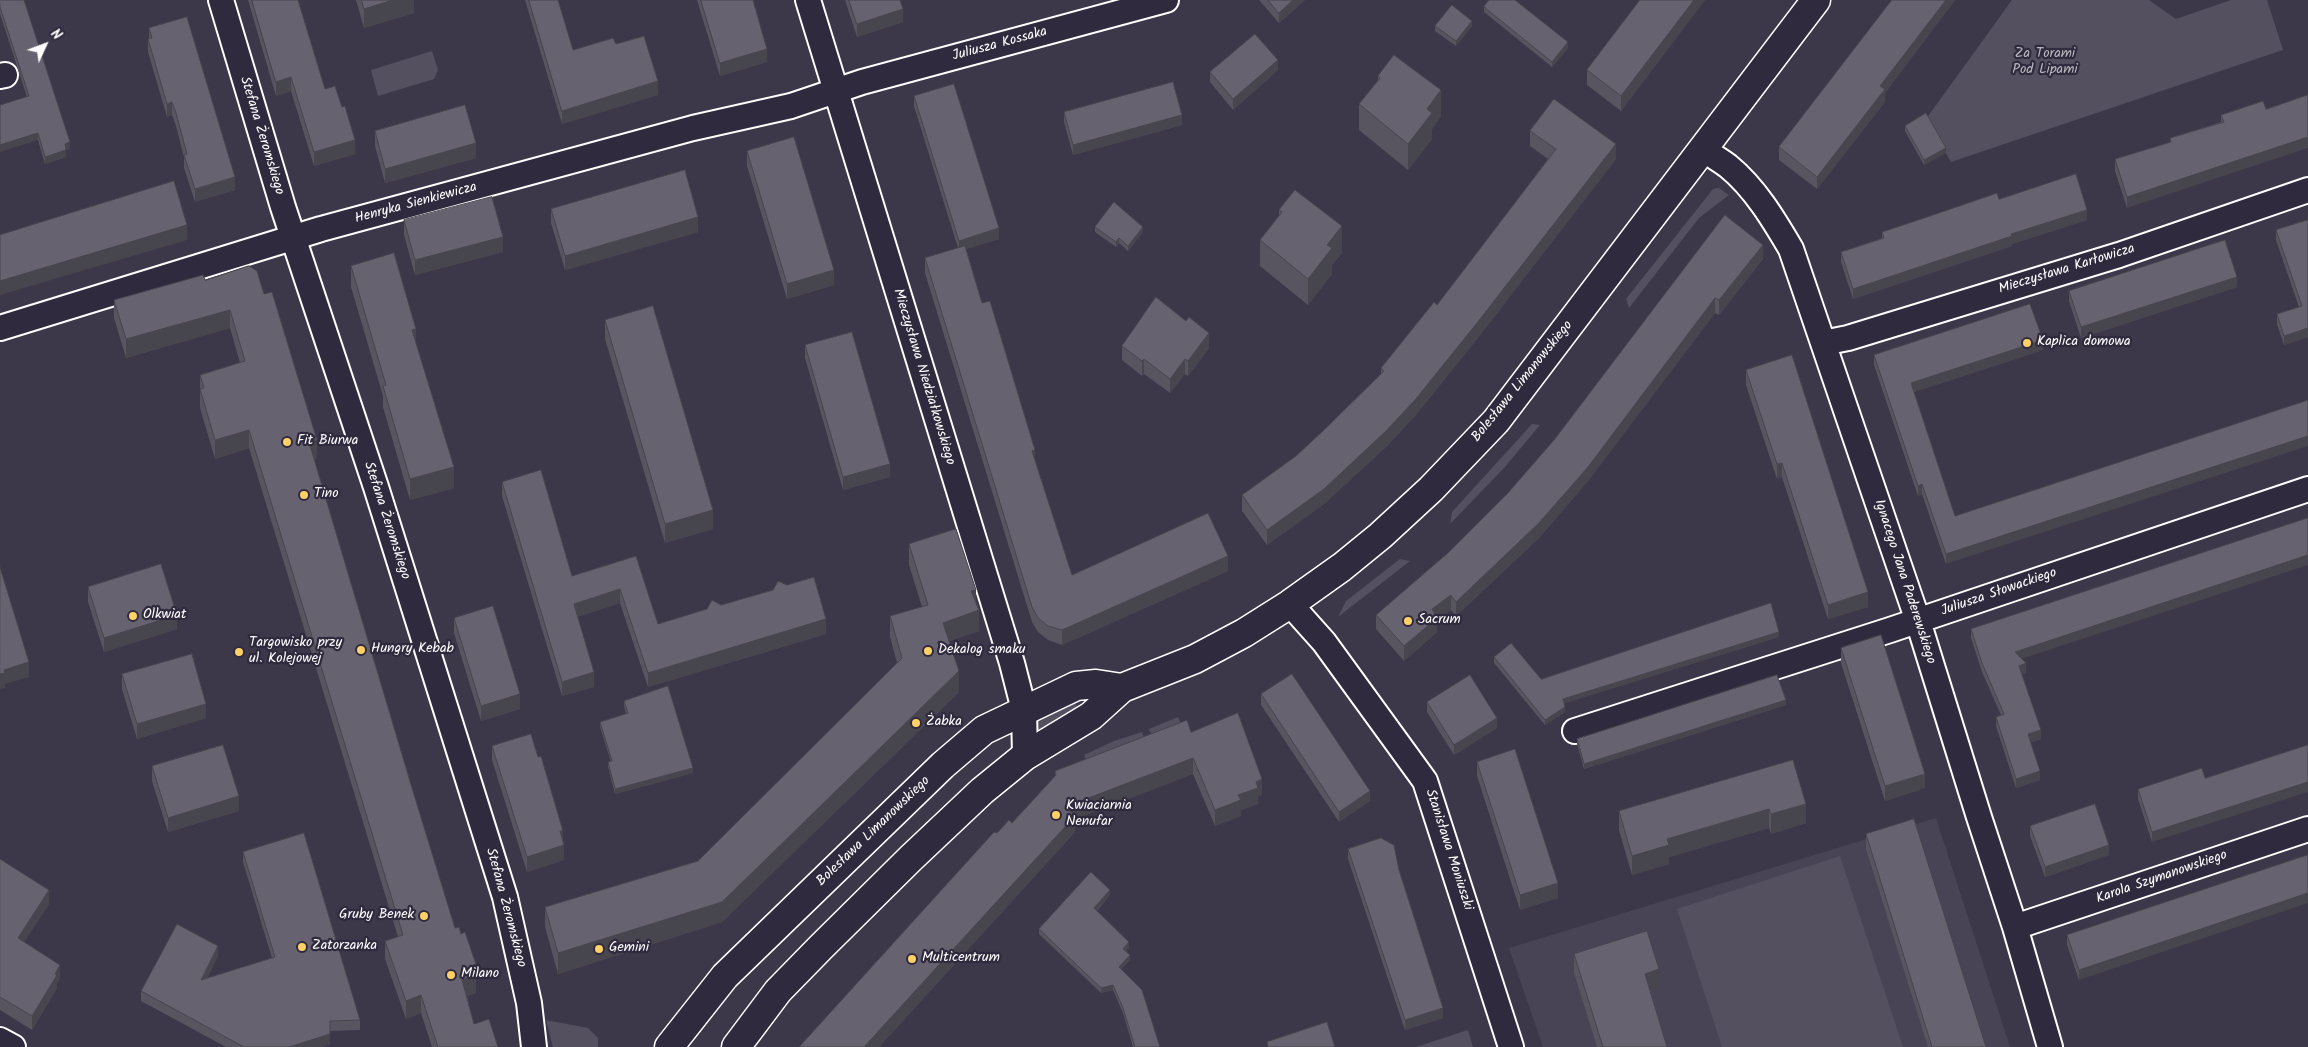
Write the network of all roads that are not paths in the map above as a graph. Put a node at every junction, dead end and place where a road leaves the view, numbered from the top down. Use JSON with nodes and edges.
{"nodes":[{"id":1,"x":221,"y":0,"type":"edge"},
{"id":2,"x":808,"y":0,"type":"edge"},
{"id":3,"x":1166,"y":0,"type":"edge"},
{"id":4,"x":1816,"y":0,"type":"edge"},
{"id":5,"x":834,"y":91,"type":"junction"},
{"id":6,"x":1703,"y":149,"type":"junction"},
{"id":7,"x":2308,"y":190,"type":"edge"},
{"id":8,"x":292,"y":237,"type":"junction"},
{"id":9,"x":0,"y":328,"type":"edge"},
{"id":10,"x":1823,"y":343,"type":"junction"},
{"id":11,"x":2308,"y":489,"type":"edge"},
{"id":12,"x":1290,"y":604,"type":"junction"},
{"id":13,"x":1918,"y":621,"type":"junction"},
{"id":14,"x":1122,"y":688,"type":"junction"},
{"id":15,"x":1024,"y":710,"type":"junction"},
{"id":16,"x":1575,"y":730,"type":"dead end"},
{"id":17,"x":1025,"y":756,"type":"junction"},
{"id":18,"x":2308,"y":829,"type":"edge"},
{"id":19,"x":2016,"y":927,"type":"junction"},
{"id":20,"x":0,"y":1040,"type":"edge"},
{"id":21,"x":13,"y":1047,"type":"edge"},
{"id":22,"x":534,"y":1047,"type":"edge"},
{"id":23,"x":669,"y":1047,"type":"edge"},
{"id":24,"x":736,"y":1047,"type":"edge"},
{"id":25,"x":1511,"y":1047,"type":"edge"},
{"id":26,"x":2050,"y":1047,"type":"edge"}],
"edges":[{"from":1,"to":8,"type":"street","name":"Stefana Żeromskiego"},
{"from":2,"to":5,"type":"street","name":"Mieczysława Niedziałkowskiego"},
{"from":3,"to":5,"type":"street","name":"Juliusza Kossaka"},
{"from":4,"to":6,"type":"main road","name":"Bolesława Limanowskiego"},
{"from":5,"to":8,"type":"street","name":"Henryka Sienkiewicza"},
{"from":5,"to":15,"type":"street","name":"Mieczysława Niedziałkowskiego"},
{"from":6,"to":10,"type":"street","name":"Ignacego Jana Paderewskiego"},
{"from":6,"to":12,"type":"main road","name":"Bolesława Limanowskiego"},
{"from":7,"to":10,"type":"street","name":"Mieczysława Karłowicza"},
{"from":8,"to":9,"type":"street","name":"Henryka Sienkiewicza"},
{"from":8,"to":22,"type":"street","name":"Stefana Żeromskiego"},
{"from":10,"to":13,"type":"street","name":"Ignacego Jana Paderewskiego"},
{"from":11,"to":13,"type":"street","name":"Juliusza Słowackiego"},
{"from":12,"to":14,"type":"main road","name":"Bolesława Limanowskiego"},
{"from":12,"to":25,"type":"street","name":"Stanisława Moniuszki"},
{"from":13,"to":16,"type":"street","name":"Juliusza Słowackiego"},
{"from":13,"to":19,"type":"street","name":"Ignacego Jana Paderewskiego"},
{"from":14,"to":15,"type":"main road","name":"Bolesława Limanowskiego"},
{"from":14,"to":17,"type":"main road","name":"Bolesława Limanowskiego"},
{"from":15,"to":17,"type":"street","name":"Mieczysława Niedziałkowskiego"},
{"from":15,"to":23,"type":"main road","name":"Bolesława Limanowskiego"},
{"from":17,"to":24,"type":"main road","name":"Bolesława Limanowskiego"},
{"from":18,"to":19,"type":"street","name":"Karola Szymanowskiego"},
{"from":19,"to":26,"type":"street","name":"Ignacego Jana Paderewskiego"},
{"from":20,"to":21,"type":"street"}]}
